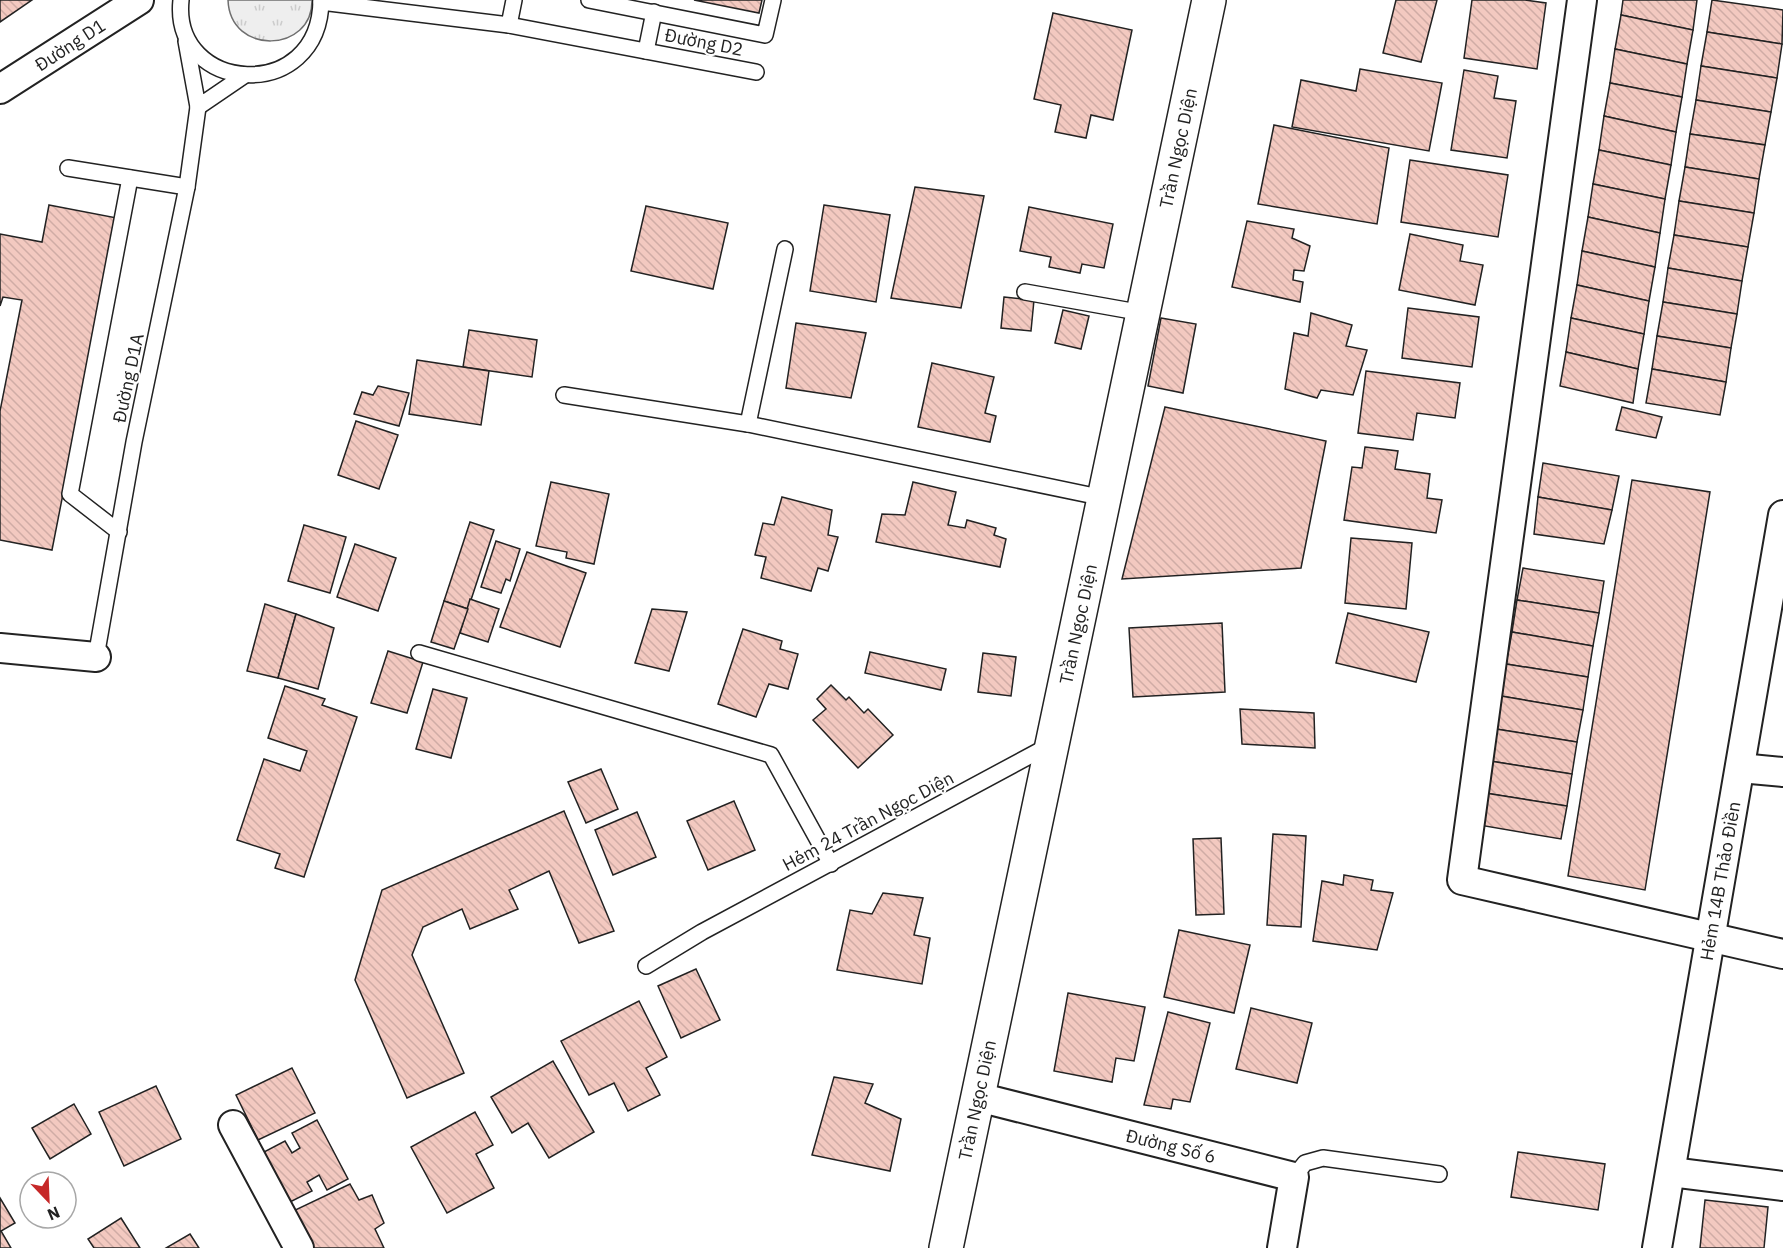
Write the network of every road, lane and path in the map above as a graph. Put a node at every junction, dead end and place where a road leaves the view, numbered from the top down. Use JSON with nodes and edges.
{"nodes":[{"id":1,"x":139,"y":0,"type":"edge"},
{"id":2,"x":180,"y":0,"type":"edge"},
{"id":3,"x":514,"y":0,"type":"edge"},
{"id":4,"x":589,"y":0,"type":"edge"},
{"id":5,"x":773,"y":0,"type":"edge"},
{"id":6,"x":1209,"y":0,"type":"edge"},
{"id":7,"x":1582,"y":0,"type":"edge"},
{"id":8,"x":321,"y":1,"type":"edge"},
{"id":9,"x":654,"y":12,"type":"junction"},
{"id":10,"x":510,"y":25,"type":"junction"},
{"id":11,"x":184,"y":33,"type":"junction"},
{"id":12,"x":646,"y":51,"type":"junction"},
{"id":13,"x":756,"y":72,"type":"dead end"},
{"id":14,"x":245,"y":75,"type":"junction"},
{"id":15,"x":0,"y":89,"type":"edge"},
{"id":16,"x":198,"y":107,"type":"junction"},
{"id":17,"x":68,"y":168,"type":"dead end"},
{"id":18,"x":130,"y":178,"type":"junction"},
{"id":19,"x":187,"y":187,"type":"junction"},
{"id":20,"x":785,"y":249,"type":"dead end"},
{"id":21,"x":1025,"y":292,"type":"dead end"},
{"id":22,"x":1143,"y":313,"type":"junction"},
{"id":23,"x":564,"y":395,"type":"dead end"},
{"id":24,"x":748,"y":424,"type":"junction"},
{"id":25,"x":1104,"y":498,"type":"junction"},
{"id":26,"x":1783,"y":514,"type":"edge"},
{"id":27,"x":118,"y":532,"type":"junction"},
{"id":28,"x":1780,"y":550,"type":"edge"},
{"id":29,"x":0,"y":648,"type":"edge"},
{"id":30,"x":419,"y":653,"type":"dead end"},
{"id":31,"x":96,"y":657,"type":"joint"},
{"id":32,"x":1052,"y":743,"type":"junction"},
{"id":33,"x":1740,"y":768,"type":"junction"},
{"id":34,"x":1783,"y":772,"type":"edge"},
{"id":35,"x":831,"y":864,"type":"junction"},
{"id":36,"x":1711,"y":936,"type":"junction"},
{"id":37,"x":1783,"y":954,"type":"edge"},
{"id":38,"x":646,"y":966,"type":"dead end"},
{"id":39,"x":978,"y":1097,"type":"junction"},
{"id":40,"x":234,"y":1125,"type":"dead end"},
{"id":41,"x":1671,"y":1172,"type":"junction"},
{"id":42,"x":1439,"y":1174,"type":"dead end"},
{"id":43,"x":1294,"y":1177,"type":"junction"},
{"id":44,"x":1783,"y":1186,"type":"edge"},
{"id":45,"x":298,"y":1248,"type":"edge"},
{"id":46,"x":946,"y":1248,"type":"edge"},
{"id":47,"x":1282,"y":1248,"type":"edge"},
{"id":48,"x":1657,"y":1248,"type":"edge"}],
"edges":[{"from":1,"to":15,"type":"street","name":"Đường D1"},
{"from":2,"to":11,"type":"lane","name":"Đường D1A"},
{"from":3,"to":10,"type":"lane"},
{"from":4,"to":9,"type":"lane"},
{"from":5,"to":9,"type":"lane","name":"Đường D2"},
{"from":6,"to":22,"type":"street","name":"Trần Ngọc Diện"},
{"from":7,"to":36,"type":"street"},
{"from":8,"to":10,"type":"lane","name":"Đường D2"},
{"from":8,"to":14,"type":"lane"},
{"from":9,"to":12,"type":"lane","name":"Đường D2"},
{"from":10,"to":12,"type":"lane","name":"Đường D2"},
{"from":11,"to":14,"type":"lane"},
{"from":11,"to":16,"type":"lane","name":"Đường D1A"},
{"from":12,"to":13,"type":"lane","name":"Đường D2"},
{"from":14,"to":16,"type":"lane"},
{"from":16,"to":19,"type":"lane","name":"Đường D1A"},
{"from":17,"to":18,"type":"lane"},
{"from":18,"to":19,"type":"lane"},
{"from":18,"to":27,"type":"lane"},
{"from":19,"to":27,"type":"lane","name":"Đường D1A"},
{"from":20,"to":24,"type":"lane"},
{"from":21,"to":22,"type":"lane"},
{"from":22,"to":25,"type":"street","name":"Trần Ngọc Diện"},
{"from":23,"to":24,"type":"lane"},
{"from":24,"to":25,"type":"lane"},
{"from":25,"to":32,"type":"street","name":"Trần Ngọc Diện"},
{"from":26,"to":28,"type":"street","name":"Hẻm 14B Thảo Điền"},
{"from":27,"to":31,"type":"lane","name":"Đường D1A"},
{"from":28,"to":33,"type":"street","name":"Hẻm 14B Thảo Điền"},
{"from":29,"to":31,"type":"street"},
{"from":30,"to":35,"type":"lane"},
{"from":32,"to":35,"type":"lane","name":"Hẻm 24 Trần Ngọc Diện"},
{"from":32,"to":39,"type":"street","name":"Trần Ngọc Diện"},
{"from":33,"to":34,"type":"street"},
{"from":33,"to":36,"type":"street","name":"Hẻm 14B Thảo Điền"},
{"from":35,"to":38,"type":"lane","name":"Hẻm 24 Trần Ngọc Diện"},
{"from":36,"to":37,"type":"street"},
{"from":36,"to":41,"type":"street","name":"Hẻm 14B Thảo Điền"},
{"from":39,"to":43,"type":"street","name":"Đường Số 6"},
{"from":39,"to":46,"type":"street","name":"Trần Ngọc Diện"},
{"from":40,"to":45,"type":"street"},
{"from":41,"to":44,"type":"street"},
{"from":41,"to":48,"type":"street","name":"Hẻm 14B Thảo Điền"},
{"from":42,"to":43,"type":"lane"},
{"from":43,"to":47,"type":"street"}]}
